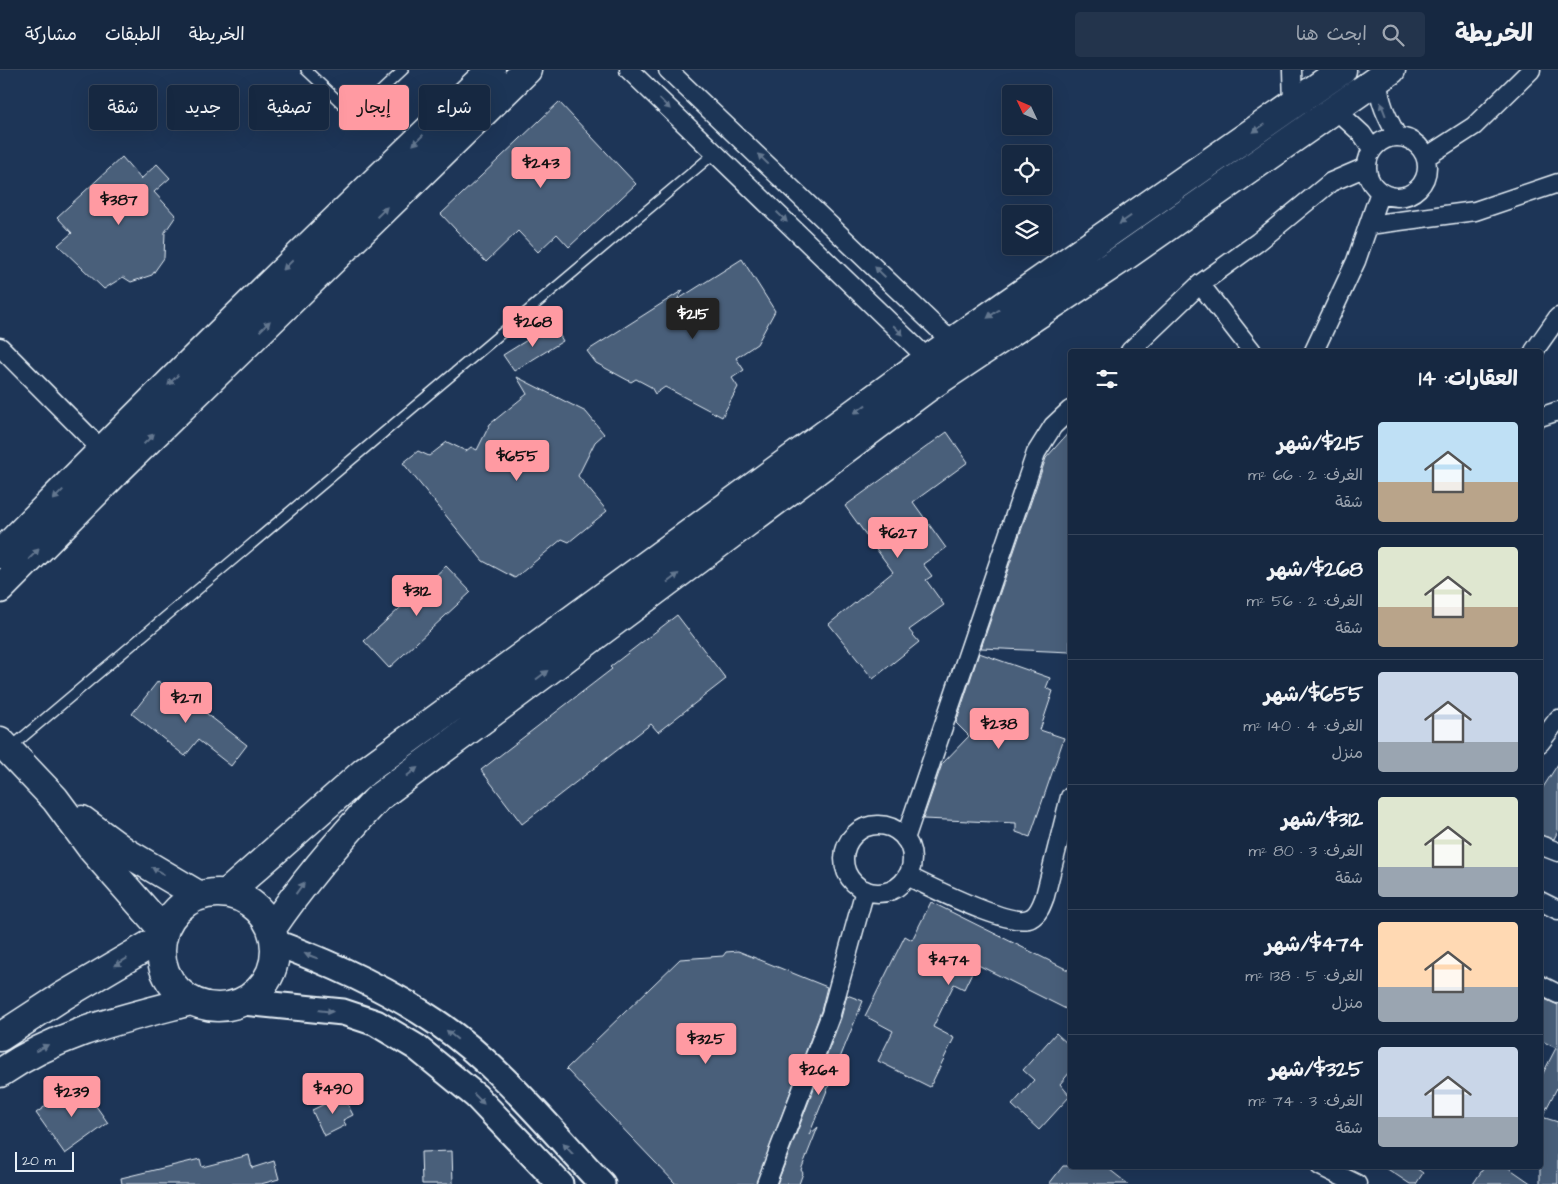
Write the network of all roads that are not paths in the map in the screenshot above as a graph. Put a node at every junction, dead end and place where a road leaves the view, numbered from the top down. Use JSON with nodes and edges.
{"nodes":[{"id":1,"x":306,"y":70,"type":"edge"},
{"id":2,"x":403,"y":70,"type":"edge"},
{"id":3,"x":490,"y":70,"type":"edge"},
{"id":4,"x":527,"y":70,"type":"edge"},
{"id":5,"x":630,"y":70,"type":"edge"},
{"id":6,"x":668,"y":70,"type":"edge"},
{"id":7,"x":1292,"y":70,"type":"edge"},
{"id":8,"x":1342,"y":70,"type":"edge"},
{"id":9,"x":1531,"y":70,"type":"edge"},
{"id":10,"x":1385,"y":75,"type":"edge"},
{"id":11,"x":1294,"y":104,"type":"junction"},
{"id":12,"x":1336,"y":110,"type":"junction"},
{"id":13,"x":737,"y":133,"type":"junction"},
{"id":14,"x":1397,"y":136,"type":"junction"},
{"id":15,"x":1372,"y":149,"type":"junction"},
{"id":16,"x":716,"y":152,"type":"junction"},
{"id":17,"x":1426,"y":157,"type":"junction"},
{"id":18,"x":1366,"y":167,"type":"junction"},
{"id":19,"x":1558,"y":182,"type":"edge"},
{"id":20,"x":1380,"y":192,"type":"junction"},
{"id":21,"x":1370,"y":225,"type":"junction"},
{"id":22,"x":310,"y":244,"type":"junction"},
{"id":23,"x":330,"y":263,"type":"junction"},
{"id":24,"x":1200,"y":284,"type":"junction"},
{"id":25,"x":1558,"y":317,"type":"edge"},
{"id":26,"x":953,"y":343,"type":"junction"},
{"id":27,"x":0,"y":346,"type":"edge"},
{"id":28,"x":1132,"y":349,"type":"edge"},
{"id":29,"x":1250,"y":349,"type":"edge"},
{"id":30,"x":1315,"y":349,"type":"edge"},
{"id":31,"x":1535,"y":349,"type":"edge"},
{"id":32,"x":928,"y":360,"type":"junction"},
{"id":33,"x":1558,"y":411,"type":"edge"},
{"id":34,"x":1068,"y":412,"type":"edge"},
{"id":35,"x":1543,"y":417,"type":"edge"},
{"id":36,"x":111,"y":459,"type":"junction"},
{"id":37,"x":0,"y":554,"type":"edge"},
{"id":38,"x":0,"y":589,"type":"edge"},
{"id":39,"x":1558,"y":719,"type":"edge"},
{"id":40,"x":1543,"y":739,"type":"edge"},
{"id":41,"x":3,"y":749,"type":"edge"},
{"id":42,"x":54,"y":799,"type":"junction"},
{"id":43,"x":1068,"y":805,"type":"edge"},
{"id":44,"x":906,"y":839,"type":"junction"},
{"id":45,"x":1543,"y":846,"type":"edge"},
{"id":46,"x":1558,"y":852,"type":"edge"},
{"id":47,"x":907,"y":876,"type":"junction"},
{"id":48,"x":865,"y":890,"type":"junction"},
{"id":49,"x":227,"y":893,"type":"junction"},
{"id":50,"x":200,"y":896,"type":"junction"},
{"id":51,"x":1543,"y":902,"type":"edge"},
{"id":52,"x":1558,"y":910,"type":"edge"},
{"id":53,"x":164,"y":934,"type":"junction"},
{"id":54,"x":274,"y":936,"type":"junction"},
{"id":55,"x":1543,"y":986,"type":"edge"},
{"id":56,"x":1558,"y":994,"type":"edge"},
{"id":57,"x":191,"y":1001,"type":"junction"},
{"id":58,"x":243,"y":1002,"type":"junction"},
{"id":59,"x":0,"y":1037,"type":"edge"},
{"id":60,"x":0,"y":1073,"type":"edge"},
{"id":61,"x":1326,"y":1169,"type":"edge"},
{"id":62,"x":560,"y":1184,"type":"edge"},
{"id":63,"x":602,"y":1184,"type":"edge"},
{"id":64,"x":766,"y":1184,"type":"edge"},
{"id":65,"x":1357,"y":1184,"type":"edge"}],
"edges":[{"from":1,"to":2,"type":"lane"},
{"from":3,"to":22,"type":"main road","one_way":true},
{"from":23,"to":4,"type":"main road","one_way":true},
{"from":5,"to":16,"type":"street","one_way":true},
{"from":6,"to":13,"type":"street"},
{"from":7,"to":11,"type":"street"},
{"from":8,"to":11,"type":"main road"},
{"from":9,"to":17,"type":"street"},
{"from":10,"to":12,"type":"main road"},
{"from":14,"to":10,"type":"street","one_way":true},
{"from":11,"to":26,"type":"main road","one_way":true},
{"from":12,"to":15,"type":"street"},
{"from":54,"to":12,"type":"main road","one_way":true},
{"from":13,"to":16,"type":"street"},
{"from":26,"to":13,"type":"street","one_way":true},
{"from":14,"to":15,"type":"street"},
{"from":14,"to":17,"type":"street"},
{"from":15,"to":18,"type":"street"},
{"from":16,"to":32,"type":"street","one_way":true},
{"from":16,"to":41,"type":"lane"},
{"from":17,"to":20,"type":"street"},
{"from":18,"to":20,"type":"street"},
{"from":18,"to":24,"type":"street"},
{"from":19,"to":21,"type":"street"},
{"from":20,"to":21,"type":"street"},
{"from":21,"to":30,"type":"street"},
{"from":22,"to":23,"type":"main road"},
{"from":22,"to":36,"type":"main road","one_way":true},
{"from":36,"to":23,"type":"main road","one_way":true},
{"from":24,"to":28,"type":"street"},
{"from":24,"to":29,"type":"street"},
{"from":25,"to":31,"type":"street"},
{"from":26,"to":32,"type":"main road"},
{"from":27,"to":36,"type":"street"},
{"from":32,"to":49,"type":"main road","one_way":true},
{"from":33,"to":35,"type":"street"},
{"from":34,"to":44,"type":"street"},
{"from":36,"to":37,"type":"main road","one_way":true},
{"from":38,"to":36,"type":"main road","one_way":true},
{"from":39,"to":40,"type":"street"},
{"from":41,"to":42,"type":"main road"},
{"from":50,"to":42,"type":"main road","one_way":true},
{"from":42,"to":53,"type":"main road"},
{"from":43,"to":47,"type":"street"},
{"from":44,"to":47,"type":"street"},
{"from":44,"to":48,"type":"street"},
{"from":45,"to":46,"type":"street"},
{"from":47,"to":48,"type":"street"},
{"from":48,"to":64,"type":"street"},
{"from":49,"to":50,"type":"main road"},
{"from":49,"to":54,"type":"main road"},
{"from":50,"to":53,"type":"main road"},
{"from":51,"to":52,"type":"street"},
{"from":53,"to":57,"type":"main road"},
{"from":53,"to":59,"type":"main road","one_way":true},
{"from":54,"to":58,"type":"main road"},
{"from":63,"to":54,"type":"main road","one_way":true},
{"from":55,"to":56,"type":"street"},
{"from":57,"to":58,"type":"main road"},
{"from":60,"to":57,"type":"main road","one_way":true},
{"from":58,"to":62,"type":"main road","one_way":true},
{"from":61,"to":65,"type":"street"}]}
